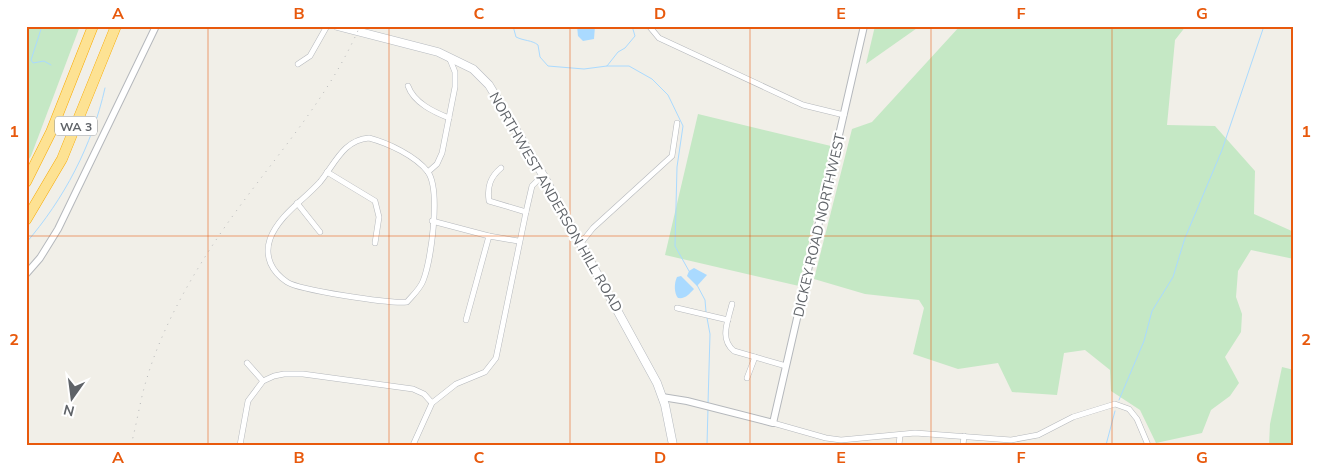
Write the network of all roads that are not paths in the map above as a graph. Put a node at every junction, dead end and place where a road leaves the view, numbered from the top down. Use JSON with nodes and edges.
{"nodes":[{"id":1,"x":93,"y":26,"type":"edge"},
{"id":2,"x":116,"y":26,"type":"edge"},
{"id":3,"x":156,"y":26,"type":"edge"},
{"id":4,"x":326,"y":26,"type":"edge"},
{"id":5,"x":337,"y":26,"type":"edge"},
{"id":6,"x":649,"y":26,"type":"edge"},
{"id":7,"x":864,"y":26,"type":"edge"},
{"id":8,"x":448,"y":57,"type":"junction"},
{"id":9,"x":298,"y":64,"type":"dead end"},
{"id":10,"x":408,"y":86,"type":"dead end"},
{"id":11,"x":844,"y":115,"type":"junction"},
{"id":12,"x":449,"y":118,"type":"junction"},
{"id":13,"x":677,"y":123,"type":"dead end"},
{"id":14,"x":501,"y":168,"type":"dead end"},
{"id":15,"x":327,"y":172,"type":"junction"},
{"id":16,"x":428,"y":172,"type":"junction"},
{"id":17,"x":543,"y":175,"type":"junction"},
{"id":18,"x":26,"y":182,"type":"edge"},
{"id":19,"x":297,"y":203,"type":"junction"},
{"id":20,"x":526,"y":212,"type":"junction"},
{"id":21,"x":26,"y":220,"type":"edge"},
{"id":22,"x":432,"y":222,"type":"junction"},
{"id":23,"x":320,"y":232,"type":"dead end"},
{"id":24,"x":489,"y":236,"type":"junction"},
{"id":25,"x":518,"y":241,"type":"junction"},
{"id":26,"x":375,"y":243,"type":"dead end"},
{"id":27,"x":581,"y":243,"type":"junction"},
{"id":28,"x":26,"y":274,"type":"edge"},
{"id":29,"x":732,"y":304,"type":"dead end"},
{"id":30,"x":677,"y":308,"type":"dead end"},
{"id":31,"x":466,"y":320,"type":"dead end"},
{"id":32,"x":728,"y":320,"type":"junction"},
{"id":33,"x":755,"y":357,"type":"junction"},
{"id":34,"x":248,"y":363,"type":"dead end"},
{"id":35,"x":786,"y":366,"type":"junction"},
{"id":36,"x":747,"y":378,"type":"dead end"},
{"id":37,"x":263,"y":381,"type":"junction"},
{"id":38,"x":662,"y":397,"type":"junction"},
{"id":39,"x":432,"y":403,"type":"junction"},
{"id":40,"x":773,"y":423,"type":"junction"},
{"id":41,"x":900,"y":435,"type":"junction"},
{"id":42,"x":964,"y":436,"type":"junction"},
{"id":43,"x":240,"y":445,"type":"edge"},
{"id":44,"x":413,"y":445,"type":"edge"},
{"id":45,"x":673,"y":445,"type":"edge"},
{"id":46,"x":899,"y":445,"type":"edge"},
{"id":47,"x":963,"y":445,"type":"edge"},
{"id":48,"x":1148,"y":445,"type":"edge"}],
"edges":[{"from":1,"to":18,"type":"highway","number":"WA 3"},
{"from":2,"to":21,"type":"highway","number":"WA 3"},
{"from":3,"to":28,"type":"street"},
{"from":4,"to":9,"type":"street"},
{"from":5,"to":8,"type":"main road","name":"NORTHWEST ANDERSON HILL ROAD"},
{"from":6,"to":11,"type":"street"},
{"from":7,"to":11,"type":"street","name":"DICKEY ROAD NORTHWEST"},
{"from":8,"to":12,"type":"street"},
{"from":8,"to":17,"type":"main road","name":"NORTHWEST ANDERSON HILL ROAD"},
{"from":10,"to":12,"type":"street"},
{"from":11,"to":35,"type":"street","name":"DICKEY ROAD NORTHWEST"},
{"from":12,"to":16,"type":"street"},
{"from":13,"to":27,"type":"street"},
{"from":14,"to":20,"type":"street"},
{"from":15,"to":16,"type":"street"},
{"from":15,"to":19,"type":"street"},
{"from":15,"to":26,"type":"street"},
{"from":16,"to":22,"type":"street"},
{"from":17,"to":20,"type":"street"},
{"from":17,"to":27,"type":"main road","name":"NORTHWEST ANDERSON HILL ROAD"},
{"from":19,"to":22,"type":"street"},
{"from":19,"to":23,"type":"street"},
{"from":20,"to":25,"type":"street"},
{"from":22,"to":24,"type":"street"},
{"from":24,"to":25,"type":"street"},
{"from":24,"to":31,"type":"street"},
{"from":25,"to":39,"type":"street"},
{"from":27,"to":38,"type":"main road","name":"NORTHWEST ANDERSON HILL ROAD"},
{"from":29,"to":32,"type":"street"},
{"from":30,"to":32,"type":"street"},
{"from":32,"to":33,"type":"street"},
{"from":33,"to":35,"type":"street"},
{"from":33,"to":36,"type":"street"},
{"from":34,"to":37,"type":"street"},
{"from":35,"to":40,"type":"street","name":"DICKEY ROAD NORTHWEST"},
{"from":37,"to":39,"type":"street"},
{"from":37,"to":43,"type":"street"},
{"from":38,"to":40,"type":"street"},
{"from":38,"to":45,"type":"main road","name":"NORTHWEST ANDERSON HILL ROAD"},
{"from":39,"to":44,"type":"street"},
{"from":40,"to":41,"type":"street"},
{"from":41,"to":42,"type":"street"},
{"from":41,"to":46,"type":"street"},
{"from":42,"to":47,"type":"street"},
{"from":42,"to":48,"type":"street"}]}
